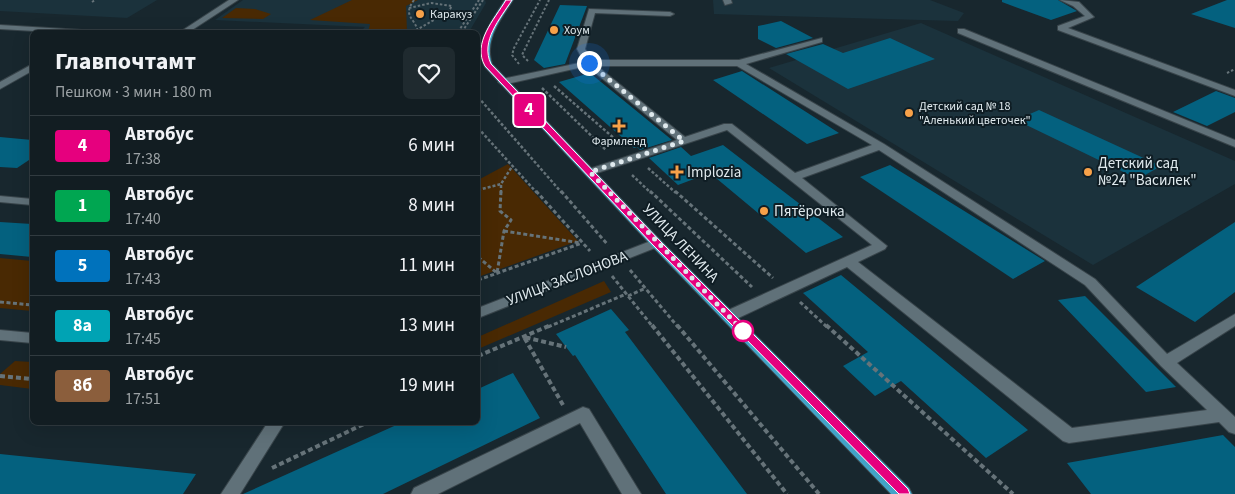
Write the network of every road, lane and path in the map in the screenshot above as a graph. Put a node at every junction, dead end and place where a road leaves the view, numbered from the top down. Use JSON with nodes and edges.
{"nodes":[{"id":1,"x":234,"y":0,"type":"edge"},
{"id":2,"x":414,"y":0,"type":"edge"},
{"id":3,"x":437,"y":0,"type":"edge"},
{"id":4,"x":479,"y":0,"type":"edge"},
{"id":5,"x":483,"y":0,"type":"edge"},
{"id":6,"x":509,"y":0,"type":"edge"},
{"id":7,"x":549,"y":0,"type":"edge"},
{"id":8,"x":1064,"y":0,"type":"edge"},
{"id":9,"x":409,"y":8,"type":"junction"},
{"id":10,"x":670,"y":14,"type":"dead end"},
{"id":11,"x":0,"y":27,"type":"edge"},
{"id":12,"x":49,"y":30,"type":"edge"},
{"id":13,"x":187,"y":30,"type":"edge"},
{"id":14,"x":417,"y":30,"type":"edge"},
{"id":15,"x":420,"y":30,"type":"edge"},
{"id":16,"x":459,"y":30,"type":"edge"},
{"id":17,"x":463,"y":30,"type":"edge"},
{"id":18,"x":961,"y":31,"type":"dead end"},
{"id":19,"x":819,"y":40,"type":"dead end"},
{"id":20,"x":589,"y":63,"type":"junction"},
{"id":21,"x":739,"y":63,"type":"junction"},
{"id":22,"x":30,"y":69,"type":"edge"},
{"id":23,"x":540,"y":73,"type":"junction"},
{"id":24,"x":0,"y":74,"type":"edge"},
{"id":25,"x":20,"y":75,"type":"junction"},
{"id":26,"x":502,"y":82,"type":"junction"},
{"id":27,"x":0,"y":86,"type":"edge"},
{"id":28,"x":1235,"y":93,"type":"edge"},
{"id":29,"x":480,"y":99,"type":"edge"},
{"id":30,"x":480,"y":130,"type":"edge"},
{"id":31,"x":684,"y":141,"type":"junction"},
{"id":32,"x":1235,"y":144,"type":"edge"},
{"id":33,"x":880,"y":146,"type":"junction"},
{"id":34,"x":636,"y":157,"type":"junction"},
{"id":35,"x":513,"y":165,"type":"junction"},
{"id":36,"x":590,"y":172,"type":"junction"},
{"id":37,"x":792,"y":178,"type":"junction"},
{"id":38,"x":501,"y":184,"type":"junction"},
{"id":39,"x":480,"y":189,"type":"edge"},
{"id":40,"x":0,"y":199,"type":"edge"},
{"id":41,"x":30,"y":202,"type":"edge"},
{"id":42,"x":504,"y":231,"type":"junction"},
{"id":43,"x":582,"y":243,"type":"junction"},
{"id":44,"x":656,"y":243,"type":"junction"},
{"id":45,"x":619,"y":258,"type":"junction"},
{"id":46,"x":480,"y":259,"type":"edge"},
{"id":47,"x":848,"y":261,"type":"junction"},
{"id":48,"x":602,"y":264,"type":"junction"},
{"id":49,"x":497,"y":273,"type":"junction"},
{"id":50,"x":480,"y":279,"type":"edge"},
{"id":51,"x":646,"y":288,"type":"junction"},
{"id":52,"x":786,"y":289,"type":"junction"},
{"id":53,"x":627,"y":295,"type":"junction"},
{"id":54,"x":0,"y":302,"type":"edge"},
{"id":55,"x":30,"y":305,"type":"edge"},
{"id":56,"x":480,"y":312,"type":"edge"},
{"id":57,"x":728,"y":316,"type":"junction"},
{"id":58,"x":1235,"y":319,"type":"edge"},
{"id":59,"x":0,"y":335,"type":"edge"},
{"id":60,"x":524,"y":337,"type":"junction"},
{"id":61,"x":30,"y":338,"type":"edge"},
{"id":62,"x":566,"y":347,"type":"dead end"},
{"id":63,"x":480,"y":355,"type":"edge"},
{"id":64,"x":1166,"y":362,"type":"junction"},
{"id":65,"x":0,"y":376,"type":"edge"},
{"id":66,"x":30,"y":379,"type":"edge"},
{"id":67,"x":1222,"y":415,"type":"junction"},
{"id":68,"x":564,"y":423,"type":"junction"},
{"id":69,"x":275,"y":425,"type":"edge"},
{"id":70,"x":362,"y":425,"type":"edge"},
{"id":71,"x":1235,"y":427,"type":"edge"},
{"id":72,"x":233,"y":490,"type":"edge"},
{"id":73,"x":420,"y":494,"type":"edge"},
{"id":74,"x":632,"y":494,"type":"edge"},
{"id":75,"x":787,"y":494,"type":"edge"},
{"id":76,"x":819,"y":494,"type":"edge"},
{"id":77,"x":904,"y":494,"type":"edge"},
{"id":78,"x":1013,"y":494,"type":"edge"}],
"edges":[{"from":1,"to":13,"type":"street"},
{"from":2,"to":9,"type":"path"},
{"from":3,"to":9,"type":"path"},
{"from":3,"to":15,"type":"path"},
{"from":4,"to":16,"type":"path"},
{"from":5,"to":17,"type":"path"},
{"from":6,"to":26,"type":"main road","name":"УЛИЦА ЛЕНИНА"},
{"from":7,"to":23,"type":"path"},
{"from":8,"to":28,"type":"street"},
{"from":9,"to":14,"type":"path"},
{"from":10,"to":20,"type":"street"},
{"from":11,"to":12,"type":"street"},
{"from":18,"to":32,"type":"street"},
{"from":19,"to":21,"type":"street"},
{"from":20,"to":21,"type":"street"},
{"from":20,"to":23,"type":"street"},
{"from":20,"to":31,"type":"street"},
{"from":21,"to":33,"type":"street"},
{"from":22,"to":25,"type":"street"},
{"from":23,"to":26,"type":"street"},
{"from":23,"to":34,"type":"path"},
{"from":24,"to":25,"type":"street"},
{"from":25,"to":27,"type":"street"},
{"from":26,"to":36,"type":"main road","name":"УЛИЦА ЛЕНИНА"},
{"from":29,"to":45,"type":"path"},
{"from":30,"to":35,"type":"path"},
{"from":31,"to":34,"type":"street"},
{"from":31,"to":37,"type":"street"},
{"from":33,"to":37,"type":"street"},
{"from":33,"to":64,"type":"street"},
{"from":34,"to":36,"type":"street"},
{"from":34,"to":52,"type":"path"},
{"from":35,"to":38,"type":"path"},
{"from":35,"to":43,"type":"path"},
{"from":36,"to":44,"type":"main road","name":"УЛИЦА ЛЕНИНА"},
{"from":37,"to":47,"type":"street"},
{"from":38,"to":39,"type":"path"},
{"from":38,"to":42,"type":"path"},
{"from":40,"to":41,"type":"street"},
{"from":42,"to":43,"type":"path"},
{"from":42,"to":49,"type":"path"},
{"from":43,"to":48,"type":"path"},
{"from":43,"to":49,"type":"path"},
{"from":44,"to":45,"type":"street","name":"УЛИЦА ЗАСЛОНОВА"},
{"from":44,"to":57,"type":"main road","name":"УЛИЦА ЛЕНИНА"},
{"from":45,"to":48,"type":"street","name":"УЛИЦА ЗАСЛОНОВА"},
{"from":45,"to":51,"type":"path"},
{"from":46,"to":49,"type":"path"},
{"from":47,"to":52,"type":"street"},
{"from":47,"to":67,"type":"street"},
{"from":48,"to":53,"type":"path"},
{"from":48,"to":56,"type":"street","name":"УЛИЦА ЗАСЛОНОВА"},
{"from":49,"to":50,"type":"path"},
{"from":51,"to":53,"type":"path"},
{"from":51,"to":76,"type":"path"},
{"from":52,"to":57,"type":"street"},
{"from":52,"to":78,"type":"path"},
{"from":53,"to":60,"type":"path"},
{"from":53,"to":75,"type":"path"},
{"from":54,"to":55,"type":"path"},
{"from":57,"to":77,"type":"main road","name":"УЛИЦА ЛЕНИНА"},
{"from":58,"to":64,"type":"street"},
{"from":59,"to":61,"type":"street"},
{"from":60,"to":62,"type":"path"},
{"from":60,"to":63,"type":"path"},
{"from":60,"to":68,"type":"path"},
{"from":64,"to":67,"type":"street"},
{"from":65,"to":66,"type":"path"},
{"from":67,"to":71,"type":"street"},
{"from":68,"to":73,"type":"street"},
{"from":68,"to":74,"type":"street"},
{"from":69,"to":72,"type":"street"},
{"from":70,"to":72,"type":"path"}]}
